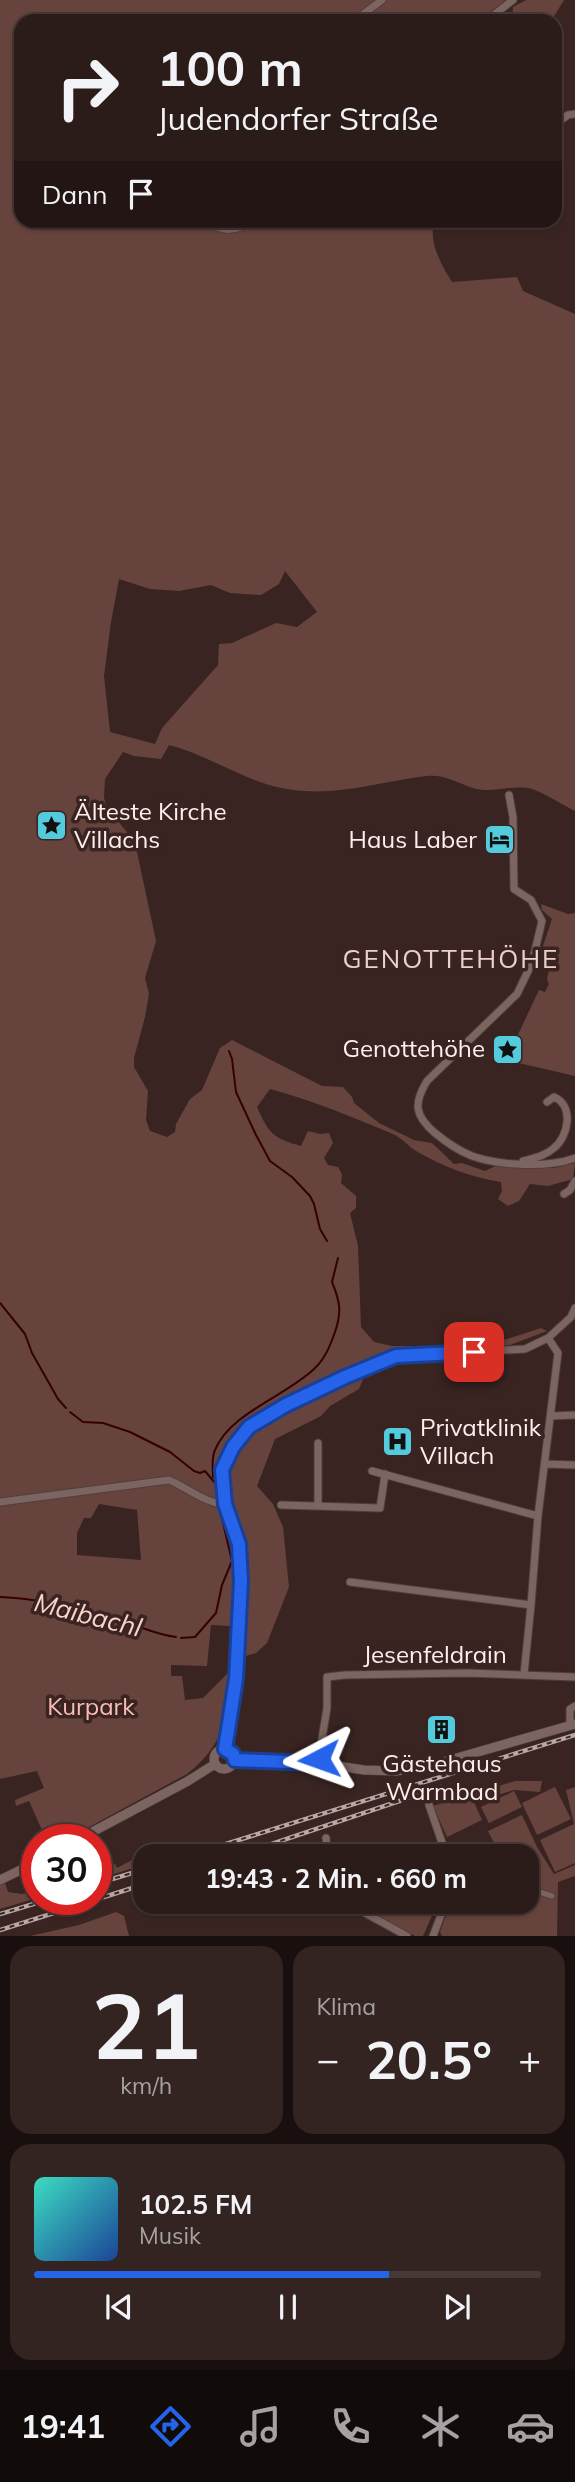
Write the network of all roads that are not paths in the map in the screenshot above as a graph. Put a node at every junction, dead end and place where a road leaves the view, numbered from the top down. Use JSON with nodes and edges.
{"nodes":[{"id":1,"x":382,"y":0,"type":"edge"},
{"id":2,"x":513,"y":0,"type":"edge"},
{"id":3,"x":363,"y":14,"type":"edge"},
{"id":4,"x":496,"y":14,"type":"edge"},
{"id":5,"x":509,"y":795,"type":"dead end"},
{"id":6,"x":547,"y":1102,"type":"dead end"},
{"id":7,"x":575,"y":1158,"type":"edge"},
{"id":8,"x":516,"y":1163,"type":"junction"},
{"id":9,"x":575,"y":1181,"type":"edge"},
{"id":10,"x":564,"y":1194,"type":"dead end"},
{"id":11,"x":575,"y":1308,"type":"edge"},
{"id":12,"x":548,"y":1338,"type":"junction"},
{"id":13,"x":575,"y":1415,"type":"edge"},
{"id":14,"x":551,"y":1416,"type":"junction"},
{"id":15,"x":318,"y":1443,"type":"dead end"},
{"id":16,"x":545,"y":1464,"type":"junction"},
{"id":17,"x":575,"y":1465,"type":"edge"},
{"id":18,"x":372,"y":1471,"type":"dead end"},
{"id":19,"x":385,"y":1474,"type":"junction"},
{"id":20,"x":0,"y":1502,"type":"edge"},
{"id":21,"x":221,"y":1504,"type":"junction"},
{"id":22,"x":281,"y":1505,"type":"dead end"},
{"id":23,"x":318,"y":1506,"type":"junction"},
{"id":24,"x":538,"y":1516,"type":"junction"},
{"id":25,"x":350,"y":1582,"type":"dead end"},
{"id":26,"x":531,"y":1605,"type":"junction"},
{"id":27,"x":524,"y":1674,"type":"junction"},
{"id":28,"x":575,"y":1677,"type":"edge"},
{"id":29,"x":575,"y":1706,"type":"edge"},
{"id":30,"x":573,"y":1725,"type":"edge"},
{"id":31,"x":225,"y":1749,"type":"junction"},
{"id":32,"x":235,"y":1760,"type":"junction"},
{"id":33,"x":318,"y":1763,"type":"junction"},
{"id":34,"x":215,"y":1764,"type":"junction"},
{"id":35,"x":429,"y":1805,"type":"dead end"},
{"id":36,"x":107,"y":1824,"type":"edge"},
{"id":37,"x":326,"y":1838,"type":"dead end"},
{"id":38,"x":327,"y":1844,"type":"edge"},
{"id":39,"x":442,"y":1844,"type":"edge"},
{"id":40,"x":21,"y":1869,"type":"edge"},
{"id":41,"x":0,"y":1880,"type":"edge"},
{"id":42,"x":539,"y":1891,"type":"edge"},
{"id":43,"x":552,"y":1895,"type":"dead end"},
{"id":44,"x":367,"y":1914,"type":"edge"},
{"id":45,"x":441,"y":1914,"type":"edge"},
{"id":46,"x":407,"y":1936,"type":"edge"},
{"id":47,"x":433,"y":1936,"type":"edge"}],
"edges":[{"from":1,"to":3,"type":"street"},
{"from":2,"to":4,"type":"street"},
{"from":5,"to":8,"type":"street"},
{"from":6,"to":8,"type":"street"},
{"from":7,"to":8,"type":"street"},
{"from":9,"to":10,"type":"street"},
{"from":11,"to":12,"type":"street"},
{"from":12,"to":14,"type":"street","name":"Jesenfeldrain"},
{"from":12,"to":21,"type":"street"},
{"from":13,"to":14,"type":"street"},
{"from":14,"to":16,"type":"street","name":"Jesenfeldrain"},
{"from":15,"to":23,"type":"street"},
{"from":16,"to":17,"type":"street"},
{"from":16,"to":24,"type":"street","name":"Jesenfeldrain"},
{"from":18,"to":19,"type":"street"},
{"from":19,"to":23,"type":"street"},
{"from":19,"to":24,"type":"street"},
{"from":20,"to":21,"type":"street"},
{"from":21,"to":31,"type":"street"},
{"from":22,"to":23,"type":"street"},
{"from":24,"to":26,"type":"street","name":"Jesenfeldrain"},
{"from":25,"to":26,"type":"street"},
{"from":26,"to":27,"type":"street","name":"Jesenfeldrain"},
{"from":27,"to":28,"type":"street","name":"Jesenfeldrain"},
{"from":27,"to":33,"type":"street","name":"Jesenfeldrain"},
{"from":29,"to":30,"type":"street"},
{"from":30,"to":33,"type":"street"},
{"from":31,"to":32,"type":"street"},
{"from":31,"to":34,"type":"street"},
{"from":32,"to":33,"type":"street"},
{"from":32,"to":34,"type":"street"},
{"from":34,"to":36,"type":"street"},
{"from":35,"to":39,"type":"street"},
{"from":37,"to":38,"type":"street"},
{"from":40,"to":41,"type":"street"},
{"from":42,"to":43,"type":"street"},
{"from":44,"to":46,"type":"street"},
{"from":45,"to":47,"type":"street"}]}
